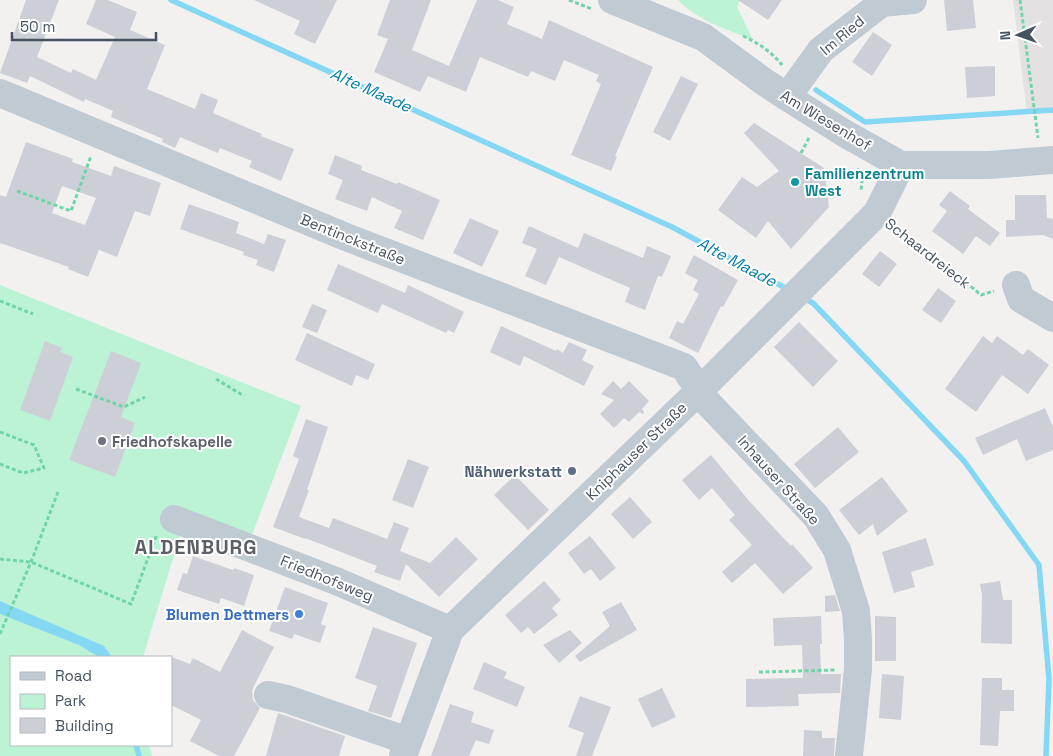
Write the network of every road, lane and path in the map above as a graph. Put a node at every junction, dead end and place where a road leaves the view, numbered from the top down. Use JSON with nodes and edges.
{"nodes":[{"id":1,"x":569,"y":0,"type":"edge"},
{"id":2,"x":913,"y":0,"type":"edge"},
{"id":3,"x":1020,"y":0,"type":"edge"},
{"id":4,"x":615,"y":4,"type":"edge"},
{"id":5,"x":0,"y":93,"type":"edge"},
{"id":6,"x":787,"y":97,"type":"junction"},
{"id":7,"x":99,"y":134,"type":"junction"},
{"id":8,"x":1037,"y":134,"type":"dead end"},
{"id":9,"x":1053,"y":160,"type":"edge"},
{"id":10,"x":901,"y":165,"type":"junction"},
{"id":11,"x":856,"y":168,"type":"dead end"},
{"id":12,"x":17,"y":191,"type":"dead end"},
{"id":13,"x":869,"y":205,"type":"junction"},
{"id":14,"x":1016,"y":285,"type":"joint"},
{"id":15,"x":0,"y":301,"type":"edge"},
{"id":16,"x":33,"y":314,"type":"dead end"},
{"id":17,"x":1053,"y":318,"type":"edge"},
{"id":18,"x":216,"y":379,"type":"dead end"},
{"id":19,"x":76,"y":389,"type":"dead end"},
{"id":20,"x":699,"y":391,"type":"junction"},
{"id":21,"x":244,"y":396,"type":"dead end"},
{"id":22,"x":145,"y":397,"type":"dead end"},
{"id":23,"x":0,"y":432,"type":"edge"},
{"id":24,"x":0,"y":464,"type":"edge"},
{"id":25,"x":58,"y":492,"type":"dead end"},
{"id":26,"x":167,"y":522,"type":"joint"},
{"id":27,"x":0,"y":559,"type":"edge"},
{"id":28,"x":31,"y":562,"type":"junction"},
{"id":29,"x":450,"y":630,"type":"junction"},
{"id":30,"x":0,"y":634,"type":"edge"},
{"id":31,"x":858,"y":669,"type":"junction"},
{"id":32,"x":760,"y":672,"type":"dead end"},
{"id":33,"x":268,"y":695,"type":"dead end"},
{"id":34,"x":405,"y":748,"type":"edge"},
{"id":35,"x":849,"y":756,"type":"edge"}],
"edges":[{"from":1,"to":4,"type":"path"},
{"from":2,"to":6,"type":"street","name":"Im Ried"},
{"from":3,"to":8,"type":"path"},
{"from":4,"to":6,"type":"street","name":"Am Wiesenhof"},
{"from":5,"to":7,"type":"street","name":"Bentinckstraße"},
{"from":6,"to":10,"type":"street","name":"Am Wiesenhof"},
{"from":7,"to":12,"type":"path"},
{"from":7,"to":20,"type":"street","name":"Bentinckstraße"},
{"from":9,"to":10,"type":"street","name":"Am Wiesenhof"},
{"from":10,"to":13,"type":"street","name":"Kniphauser Straße"},
{"from":11,"to":13,"type":"path"},
{"from":13,"to":14,"type":"path","name":"Schaardreieck"},
{"from":13,"to":20,"type":"street","name":"Kniphauser Straße"},
{"from":14,"to":17,"type":"street"},
{"from":15,"to":16,"type":"path"},
{"from":18,"to":21,"type":"path"},
{"from":19,"to":22,"type":"path"},
{"from":20,"to":29,"type":"street","name":"Kniphauser Straße"},
{"from":20,"to":31,"type":"street","name":"Inhauser Straße"},
{"from":23,"to":24,"type":"path"},
{"from":25,"to":28,"type":"path"},
{"from":26,"to":28,"type":"path"},
{"from":26,"to":29,"type":"street","name":"Friedhofsweg"},
{"from":27,"to":28,"type":"path"},
{"from":28,"to":30,"type":"path"},
{"from":29,"to":34,"type":"street","name":"Kniphauser Straße"},
{"from":31,"to":32,"type":"path"},
{"from":31,"to":35,"type":"street","name":"Inhauser Straße"},
{"from":33,"to":34,"type":"street"}]}
